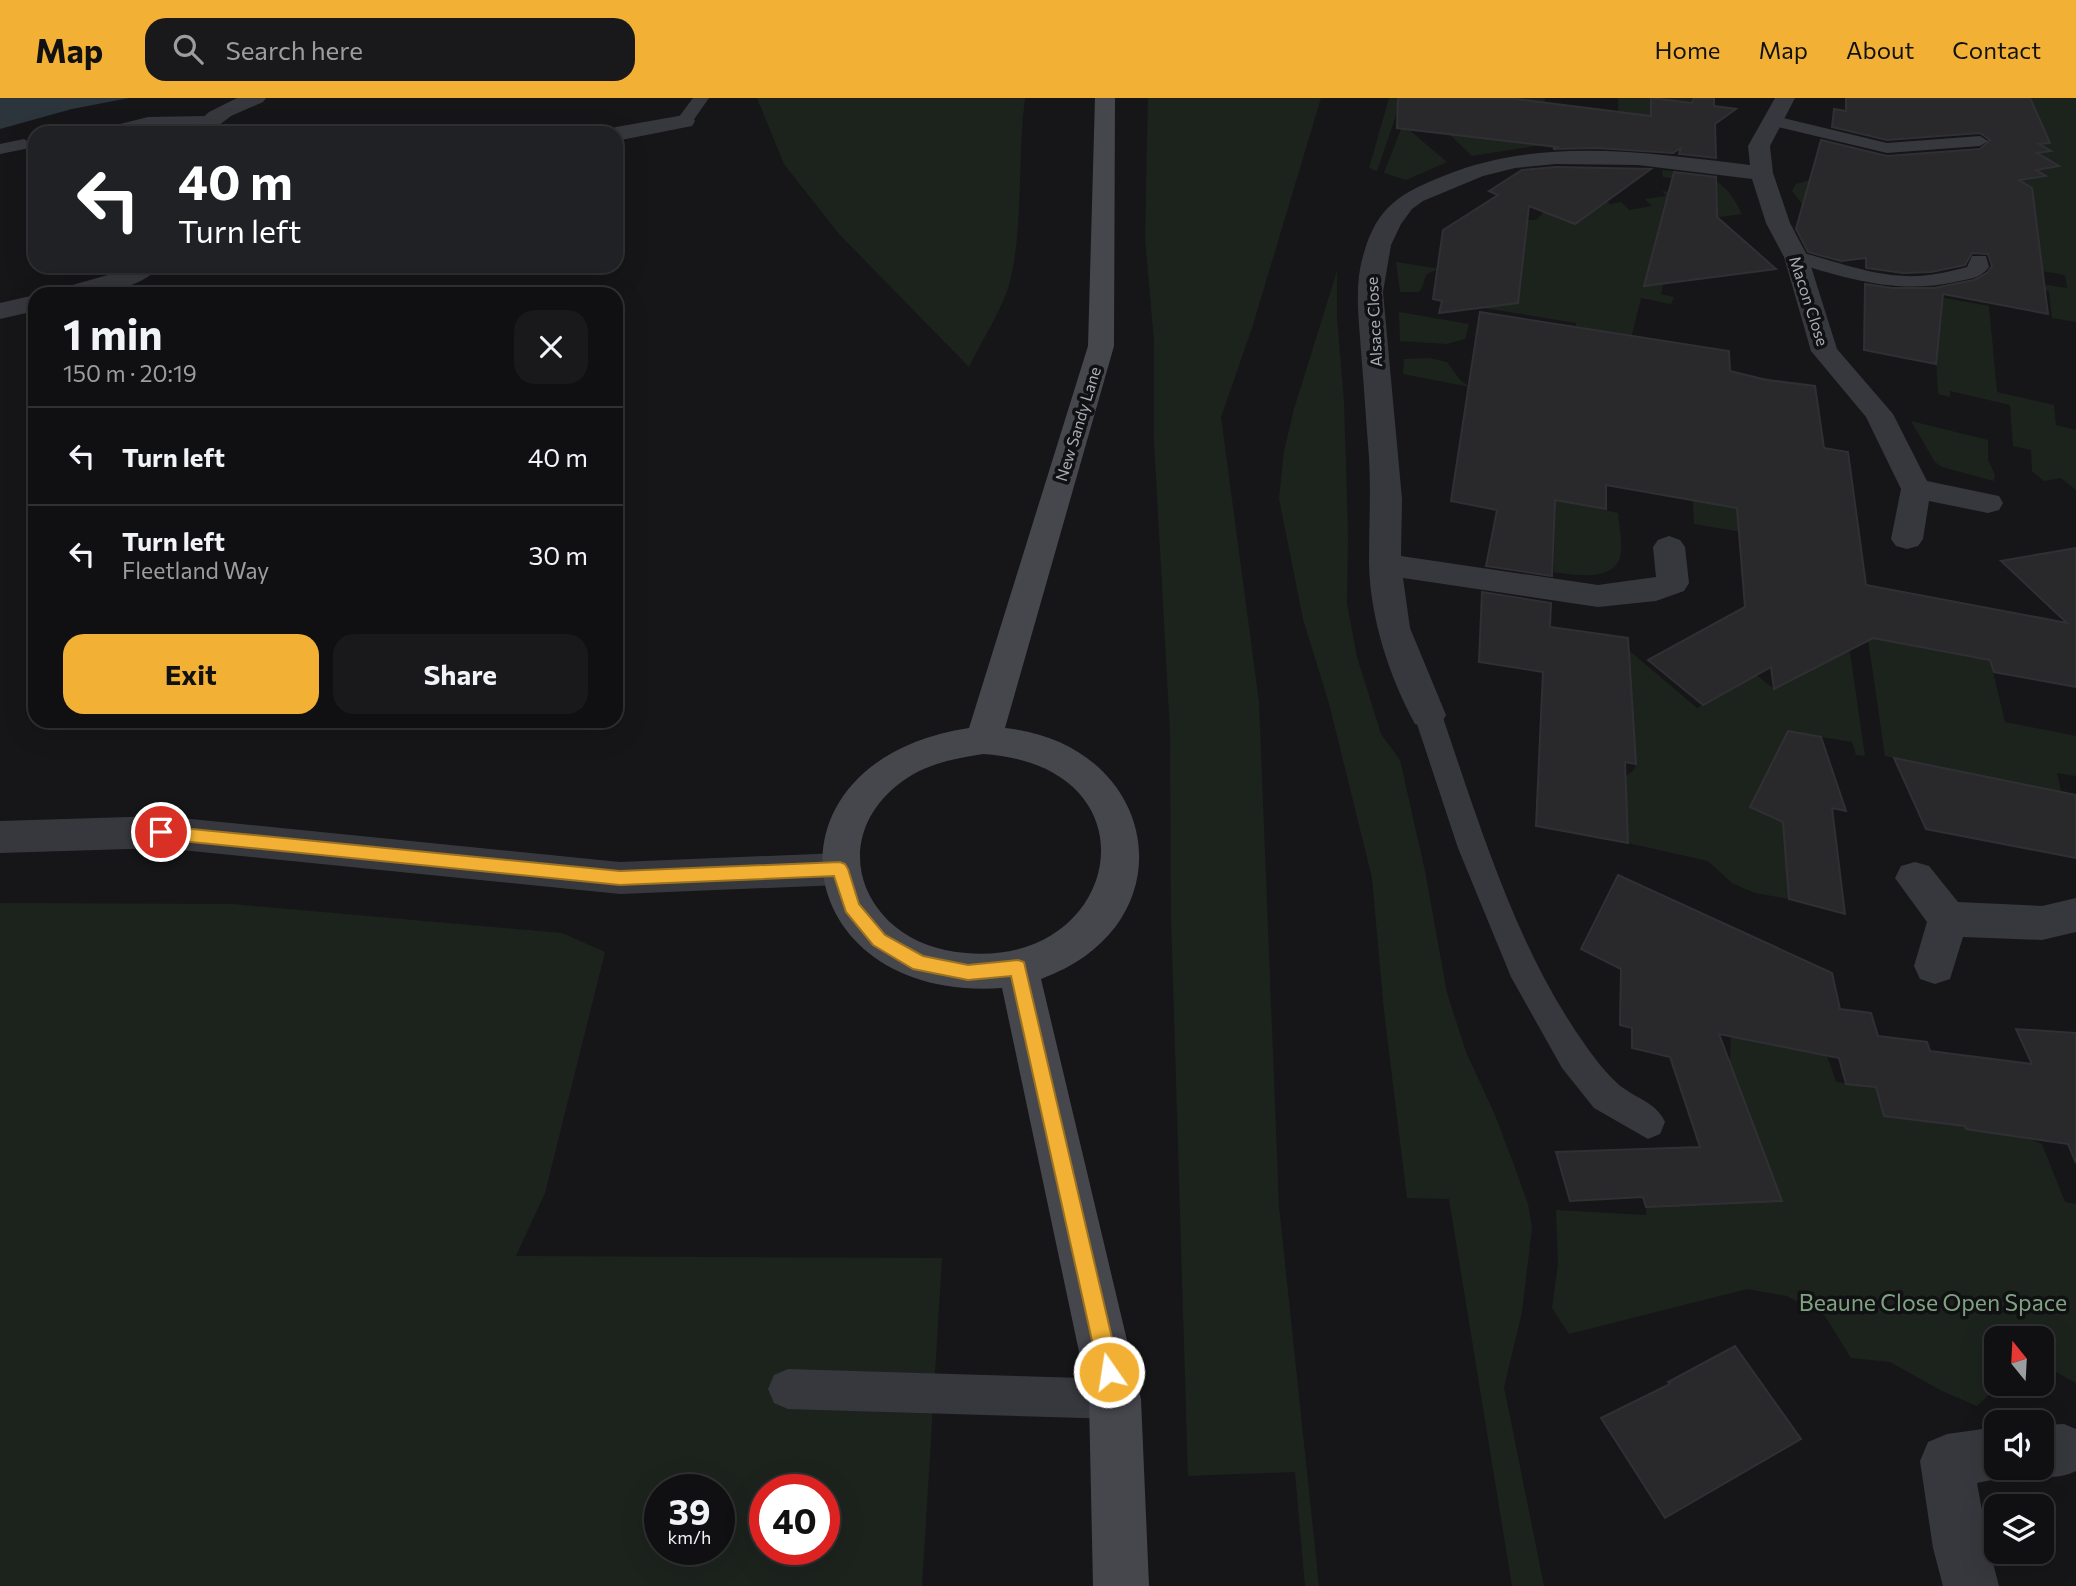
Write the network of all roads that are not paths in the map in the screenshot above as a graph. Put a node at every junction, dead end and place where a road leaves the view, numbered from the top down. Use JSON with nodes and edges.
{"nodes":[{"id":1,"x":256,"y":98,"type":"edge"},
{"id":2,"x":701,"y":98,"type":"edge"},
{"id":3,"x":1105,"y":98,"type":"edge"},
{"id":4,"x":1778,"y":109,"type":"edge"},
{"id":5,"x":684,"y":121,"type":"joint"},
{"id":6,"x":133,"y":126,"type":"edge"},
{"id":7,"x":191,"y":126,"type":"edge"},
{"id":8,"x":204,"y":126,"type":"edge"},
{"id":9,"x":623,"y":133,"type":"edge"},
{"id":10,"x":1980,"y":141,"type":"dead end"},
{"id":11,"x":24,"y":144,"type":"dead end"},
{"id":12,"x":0,"y":149,"type":"edge"},
{"id":13,"x":1762,"y":173,"type":"junction"},
{"id":14,"x":1796,"y":257,"type":"junction"},
{"id":15,"x":1979,"y":260,"type":"dead end"},
{"id":16,"x":134,"y":273,"type":"edge"},
{"id":17,"x":92,"y":287,"type":"edge"},
{"id":18,"x":28,"y":305,"type":"edge"},
{"id":19,"x":0,"y":311,"type":"edge"},
{"id":20,"x":1916,"y":489,"type":"junction"},
{"id":21,"x":1988,"y":503,"type":"dead end"},
{"id":22,"x":1908,"y":539,"type":"dead end"},
{"id":23,"x":1670,"y":547,"type":"dead end"},
{"id":24,"x":1385,"y":564,"type":"junction"},
{"id":25,"x":1428,"y":715,"type":"joint"},
{"id":26,"x":983,"y":740,"type":"junction"},
{"id":27,"x":0,"y":837,"type":"edge"},
{"id":28,"x":840,"y":869,"type":"junction"},
{"id":29,"x":1915,"y":878,"type":"dead end"},
{"id":30,"x":2076,"y":915,"type":"edge"},
{"id":31,"x":1948,"y":919,"type":"junction"},
{"id":32,"x":1935,"y":966,"type":"dead end"},
{"id":33,"x":1018,"y":968,"type":"junction"},
{"id":34,"x":1648,"y":1122,"type":"dead end"},
{"id":35,"x":788,"y":1389,"type":"dead end"},
{"id":36,"x":1115,"y":1399,"type":"junction"},
{"id":37,"x":1984,"y":1455,"type":"edge"},
{"id":38,"x":1121,"y":1586,"type":"edge"},
{"id":39,"x":1971,"y":1586,"type":"edge"}],
"edges":[{"from":1,"to":8,"type":"street"},
{"from":2,"to":5,"type":"lane"},
{"from":3,"to":26,"type":"street","name":"New Sandy Lane"},
{"from":4,"to":10,"type":"lane"},
{"from":4,"to":13,"type":"street","name":"Macon Close"},
{"from":5,"to":9,"type":"street"},
{"from":6,"to":7,"type":"lane"},
{"from":11,"to":12,"type":"lane"},
{"from":13,"to":14,"type":"street","name":"Macon Close"},
{"from":13,"to":24,"type":"street","name":"Alsace Close"},
{"from":14,"to":15,"type":"lane"},
{"from":14,"to":20,"type":"street","name":"Macon Close"},
{"from":16,"to":17,"type":"street"},
{"from":18,"to":19,"type":"street"},
{"from":20,"to":21,"type":"street"},
{"from":20,"to":22,"type":"street"},
{"from":23,"to":24,"type":"street"},
{"from":24,"to":25,"type":"street","name":"Alsace Close"},
{"from":25,"to":34,"type":"lane"},
{"from":26,"to":28,"type":"street"},
{"from":26,"to":33,"type":"street"},
{"from":27,"to":28,"type":"street"},
{"from":28,"to":33,"type":"street"},
{"from":29,"to":31,"type":"street"},
{"from":30,"to":31,"type":"street"},
{"from":31,"to":32,"type":"street"},
{"from":33,"to":36,"type":"street"},
{"from":35,"to":36,"type":"lane"},
{"from":36,"to":38,"type":"street"},
{"from":37,"to":39,"type":"street"}]}
